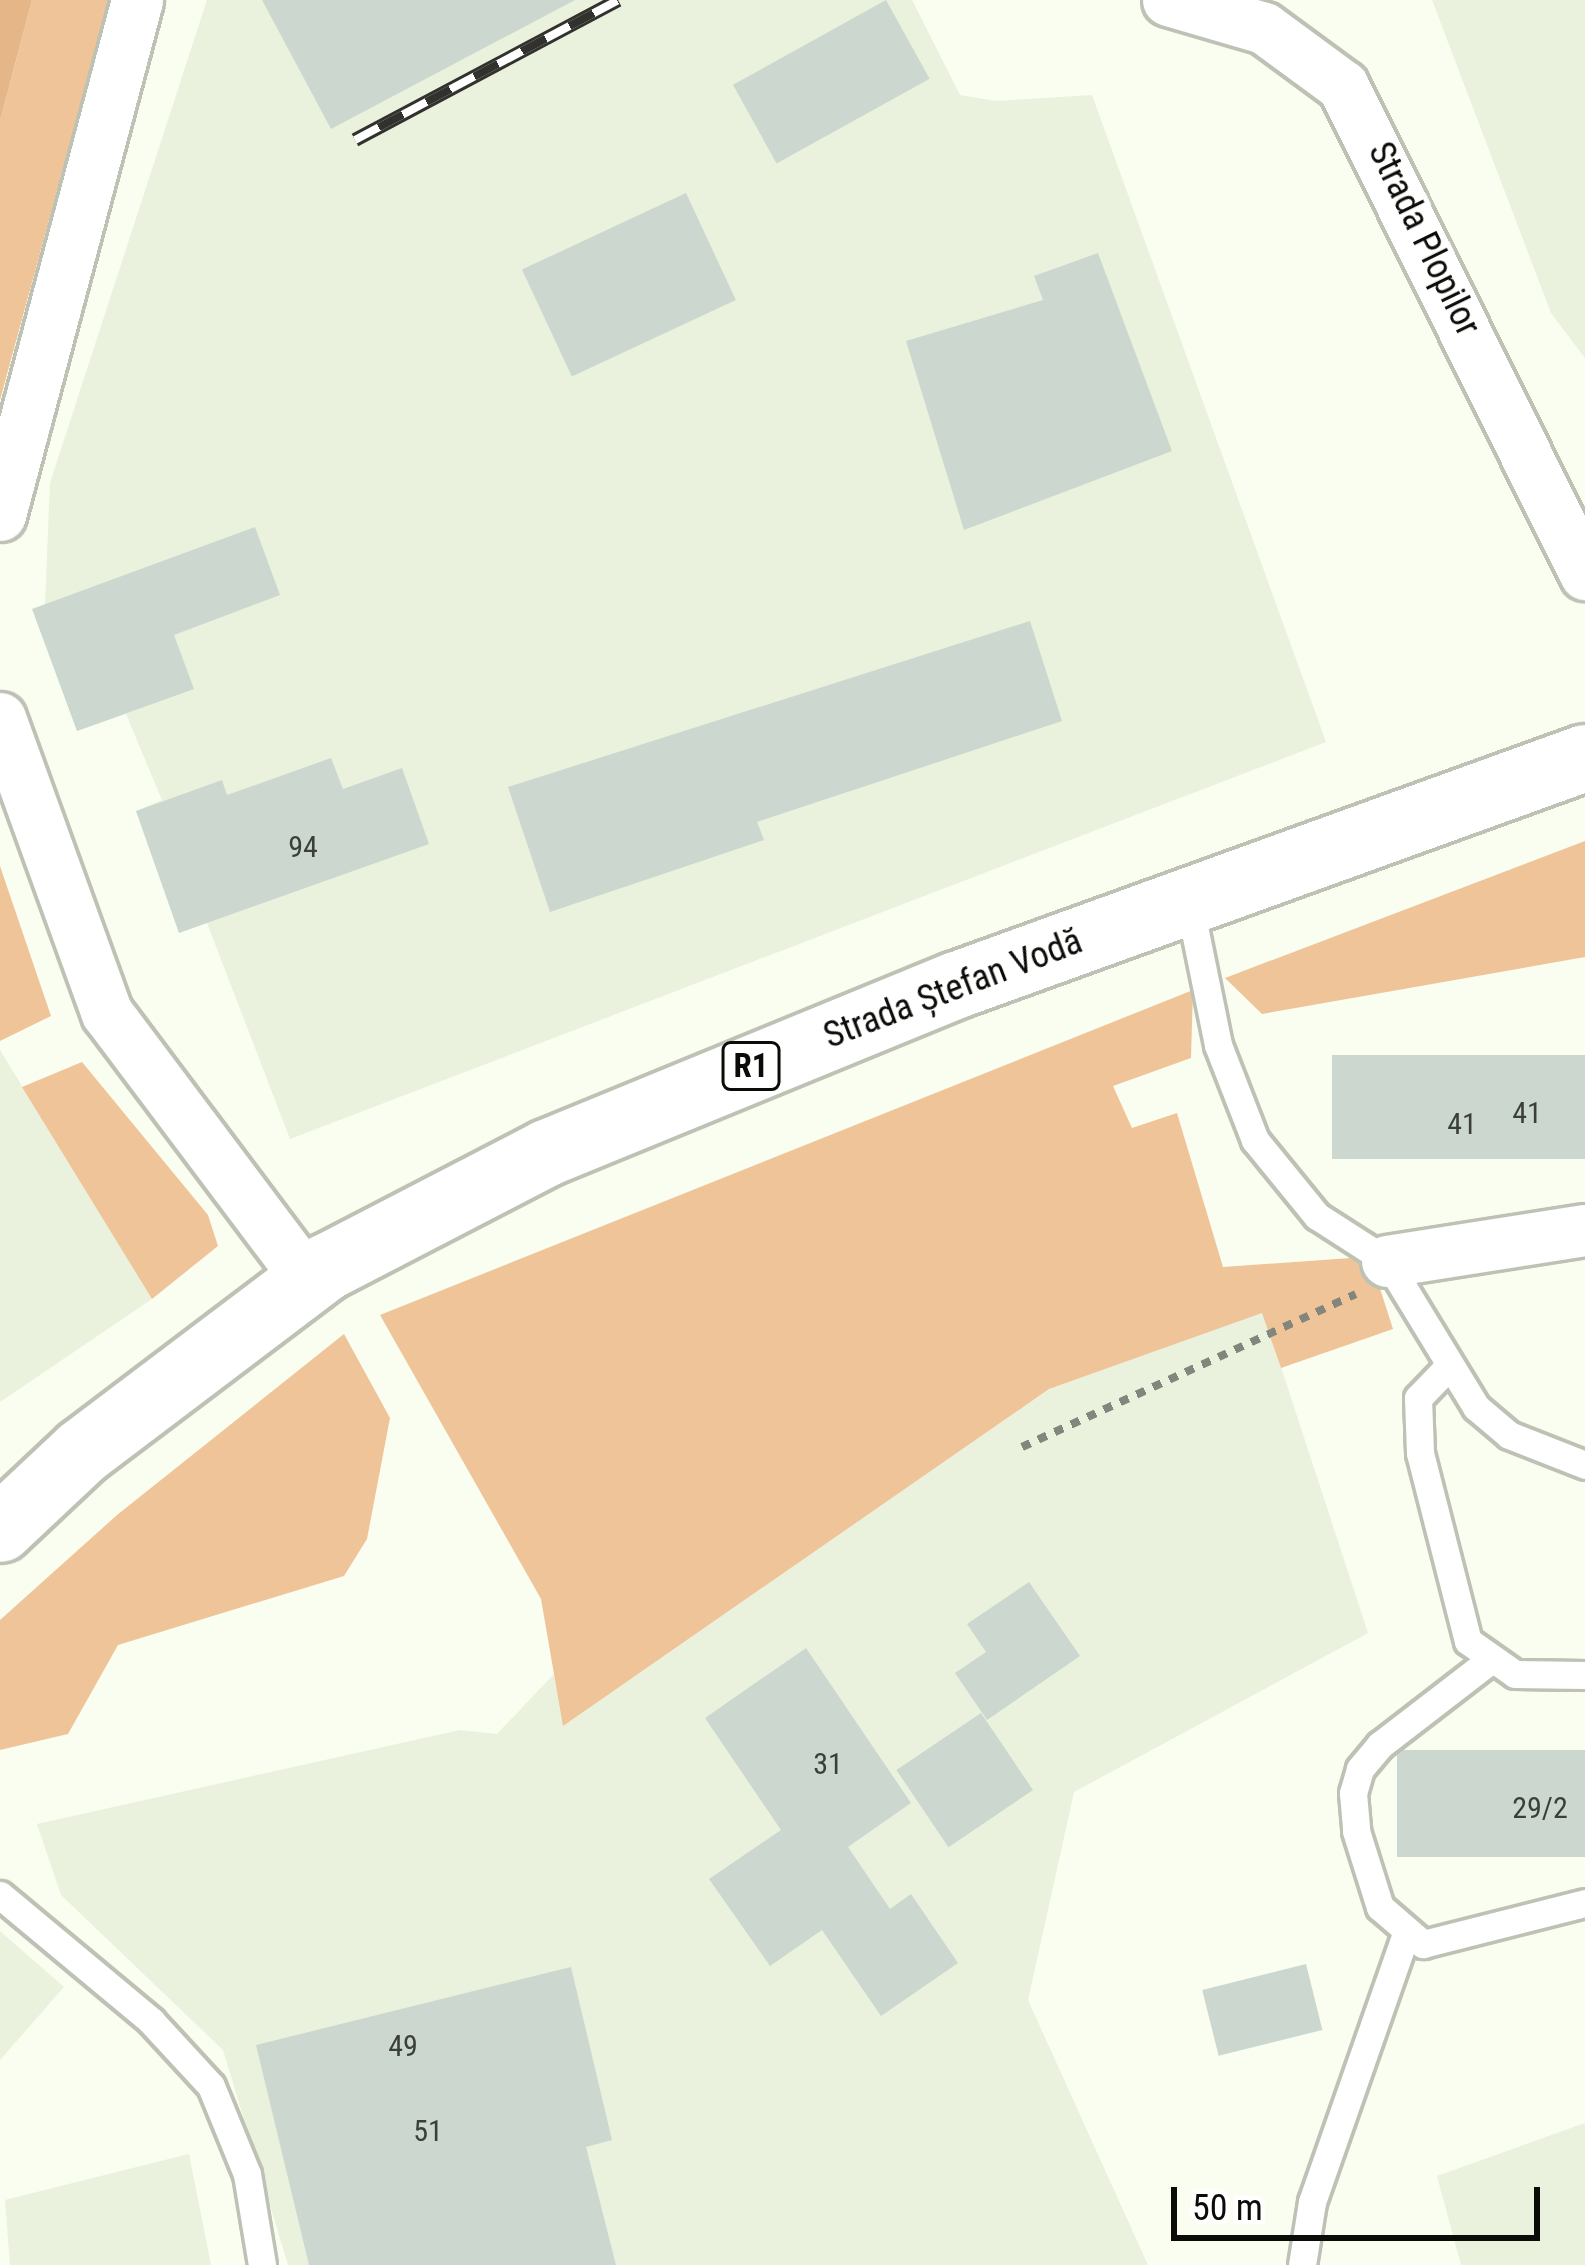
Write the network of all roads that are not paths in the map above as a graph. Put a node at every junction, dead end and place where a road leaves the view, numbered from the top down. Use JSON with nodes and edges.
{"nodes":[{"id":1,"x":137,"y":0,"type":"edge"},
{"id":2,"x":1168,"y":0,"type":"edge"},
{"id":3,"x":0,"y":514,"type":"edge"},
{"id":4,"x":1585,"y":574,"type":"edge"},
{"id":5,"x":0,"y":718,"type":"edge"},
{"id":6,"x":1585,"y":758,"type":"edge"},
{"id":7,"x":1190,"y":902,"type":"junction"},
{"id":8,"x":1585,"y":1230,"type":"edge"},
{"id":9,"x":1391,"y":1268,"type":"junction"},
{"id":10,"x":308,"y":1281,"type":"junction"},
{"id":11,"x":1446,"y":1369,"type":"junction"},
{"id":12,"x":1585,"y":1466,"type":"edge"},
{"id":13,"x":0,"y":1529,"type":"edge"},
{"id":14,"x":1489,"y":1661,"type":"junction"},
{"id":15,"x":1585,"y":1675,"type":"edge"},
{"id":16,"x":0,"y":1895,"type":"edge"},
{"id":17,"x":1585,"y":1903,"type":"edge"},
{"id":18,"x":1405,"y":1936,"type":"junction"},
{"id":19,"x":262,"y":2265,"type":"edge"},
{"id":20,"x":1302,"y":2265,"type":"edge"}],
"edges":[{"from":1,"to":3,"type":"street"},
{"from":2,"to":4,"type":"street","name":"Strada Plopilor"},
{"from":5,"to":10,"type":"street"},
{"from":6,"to":7,"type":"highway","name":"Strada Ștefan Vodă","number":"R1"},
{"from":7,"to":9,"type":"lane"},
{"from":7,"to":10,"type":"highway","name":"Strada Ștefan Vodă","number":"R1"},
{"from":8,"to":9,"type":"street"},
{"from":9,"to":11,"type":"lane"},
{"from":10,"to":13,"type":"highway","name":"Strada Ștefan Vodă","number":"R1"},
{"from":11,"to":12,"type":"lane"},
{"from":11,"to":14,"type":"lane"},
{"from":14,"to":15,"type":"lane"},
{"from":14,"to":18,"type":"lane"},
{"from":16,"to":19,"type":"lane"},
{"from":17,"to":18,"type":"lane"},
{"from":18,"to":20,"type":"lane"}]}
